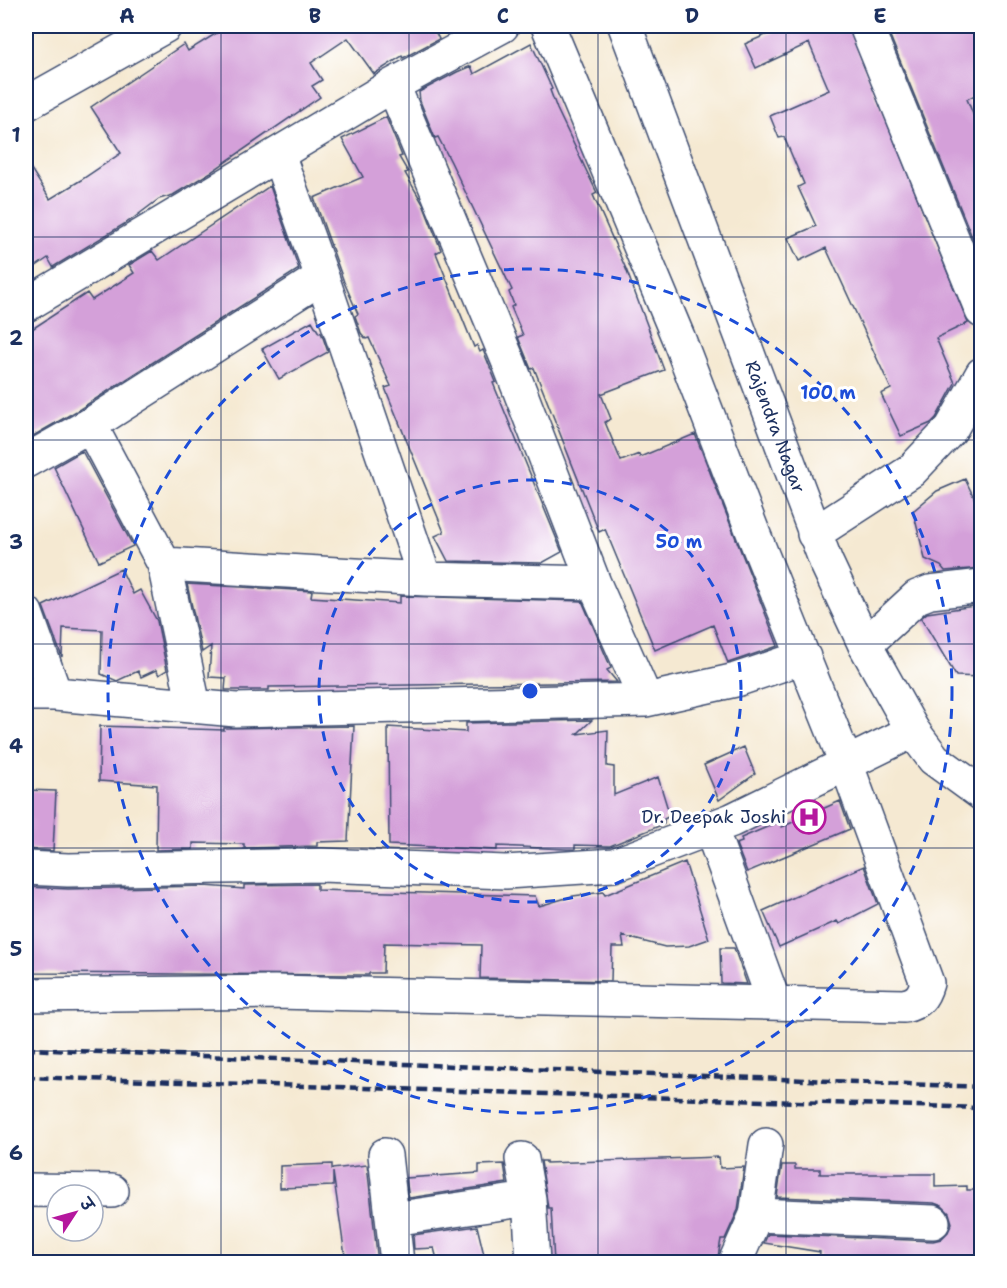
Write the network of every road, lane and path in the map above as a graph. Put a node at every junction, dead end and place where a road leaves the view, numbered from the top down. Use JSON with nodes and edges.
{"nodes":[{"id":1,"x":165,"y":26,"type":"edge"},
{"id":2,"x":502,"y":26,"type":"edge"},
{"id":3,"x":548,"y":26,"type":"edge"},
{"id":4,"x":625,"y":26,"type":"edge"},
{"id":5,"x":866,"y":26,"type":"edge"},
{"id":6,"x":393,"y":85,"type":"junction"},
{"id":7,"x":26,"y":104,"type":"edge"},
{"id":8,"x":278,"y":154,"type":"junction"},
{"id":9,"x":322,"y":277,"type":"junction"},
{"id":10,"x":26,"y":305,"type":"edge"},
{"id":11,"x":981,"y":311,"type":"edge"},
{"id":12,"x":981,"y":374,"type":"edge"},
{"id":13,"x":90,"y":425,"type":"junction"},
{"id":14,"x":26,"y":461,"type":"edge"},
{"id":15,"x":814,"y":534,"type":"junction"},
{"id":16,"x":164,"y":564,"type":"junction"},
{"id":17,"x":425,"y":579,"type":"junction"},
{"id":18,"x":594,"y":583,"type":"junction"},
{"id":19,"x":981,"y":585,"type":"edge"},
{"id":20,"x":26,"y":613,"type":"edge"},
{"id":21,"x":865,"y":645,"type":"junction"},
{"id":22,"x":804,"y":657,"type":"junction"},
{"id":23,"x":40,"y":694,"type":"edge"},
{"id":24,"x":646,"y":700,"type":"junction"},
{"id":25,"x":194,"y":706,"type":"junction"},
{"id":26,"x":913,"y":731,"type":"junction"},
{"id":27,"x":846,"y":763,"type":"junction"},
{"id":28,"x":981,"y":794,"type":"edge"},
{"id":29,"x":711,"y":829,"type":"junction"},
{"id":30,"x":26,"y":868,"type":"edge"},
{"id":31,"x":26,"y":995,"type":"edge"},
{"id":32,"x":774,"y":1002,"type":"junction"},
{"id":33,"x":766,"y":1145,"type":"dead end"},
{"id":34,"x":385,"y":1155,"type":"dead end"},
{"id":35,"x":522,"y":1159,"type":"dead end"},
{"id":36,"x":26,"y":1190,"type":"edge"},
{"id":37,"x":112,"y":1191,"type":"dead end"},
{"id":38,"x":529,"y":1199,"type":"junction"},
{"id":39,"x":756,"y":1215,"type":"junction"},
{"id":40,"x":393,"y":1219,"type":"junction"},
{"id":41,"x":933,"y":1222,"type":"dead end"},
{"id":42,"x":397,"y":1263,"type":"edge"},
{"id":43,"x":533,"y":1263,"type":"edge"},
{"id":44,"x":735,"y":1263,"type":"edge"}],
"edges":[{"from":1,"to":7,"type":"street"},
{"from":2,"to":6,"type":"street"},
{"from":3,"to":22,"type":"street"},
{"from":4,"to":15,"type":"street","name":"Rajendra Nagar"},
{"from":5,"to":11,"type":"street"},
{"from":6,"to":8,"type":"street"},
{"from":6,"to":18,"type":"street"},
{"from":8,"to":9,"type":"street"},
{"from":8,"to":10,"type":"street"},
{"from":9,"to":13,"type":"street"},
{"from":9,"to":17,"type":"street"},
{"from":12,"to":15,"type":"street"},
{"from":13,"to":14,"type":"street"},
{"from":13,"to":16,"type":"street"},
{"from":15,"to":21,"type":"street","name":"Rajendra Nagar"},
{"from":16,"to":17,"type":"street"},
{"from":16,"to":25,"type":"street"},
{"from":17,"to":18,"type":"street"},
{"from":18,"to":24,"type":"street"},
{"from":19,"to":21,"type":"street"},
{"from":20,"to":23,"type":"street"},
{"from":21,"to":26,"type":"street","name":"Rajendra Nagar"},
{"from":22,"to":24,"type":"street"},
{"from":22,"to":27,"type":"street"},
{"from":23,"to":25,"type":"street"},
{"from":24,"to":25,"type":"street"},
{"from":26,"to":27,"type":"street"},
{"from":26,"to":28,"type":"street","name":"Rajendra Nagar"},
{"from":27,"to":29,"type":"street"},
{"from":27,"to":32,"type":"street"},
{"from":29,"to":30,"type":"street"},
{"from":29,"to":32,"type":"street"},
{"from":31,"to":32,"type":"street"},
{"from":33,"to":39,"type":"street"},
{"from":34,"to":40,"type":"street"},
{"from":35,"to":38,"type":"street"},
{"from":36,"to":37,"type":"street"},
{"from":38,"to":40,"type":"street"},
{"from":38,"to":43,"type":"street"},
{"from":39,"to":41,"type":"street"},
{"from":39,"to":44,"type":"street"},
{"from":40,"to":42,"type":"street"}]}
